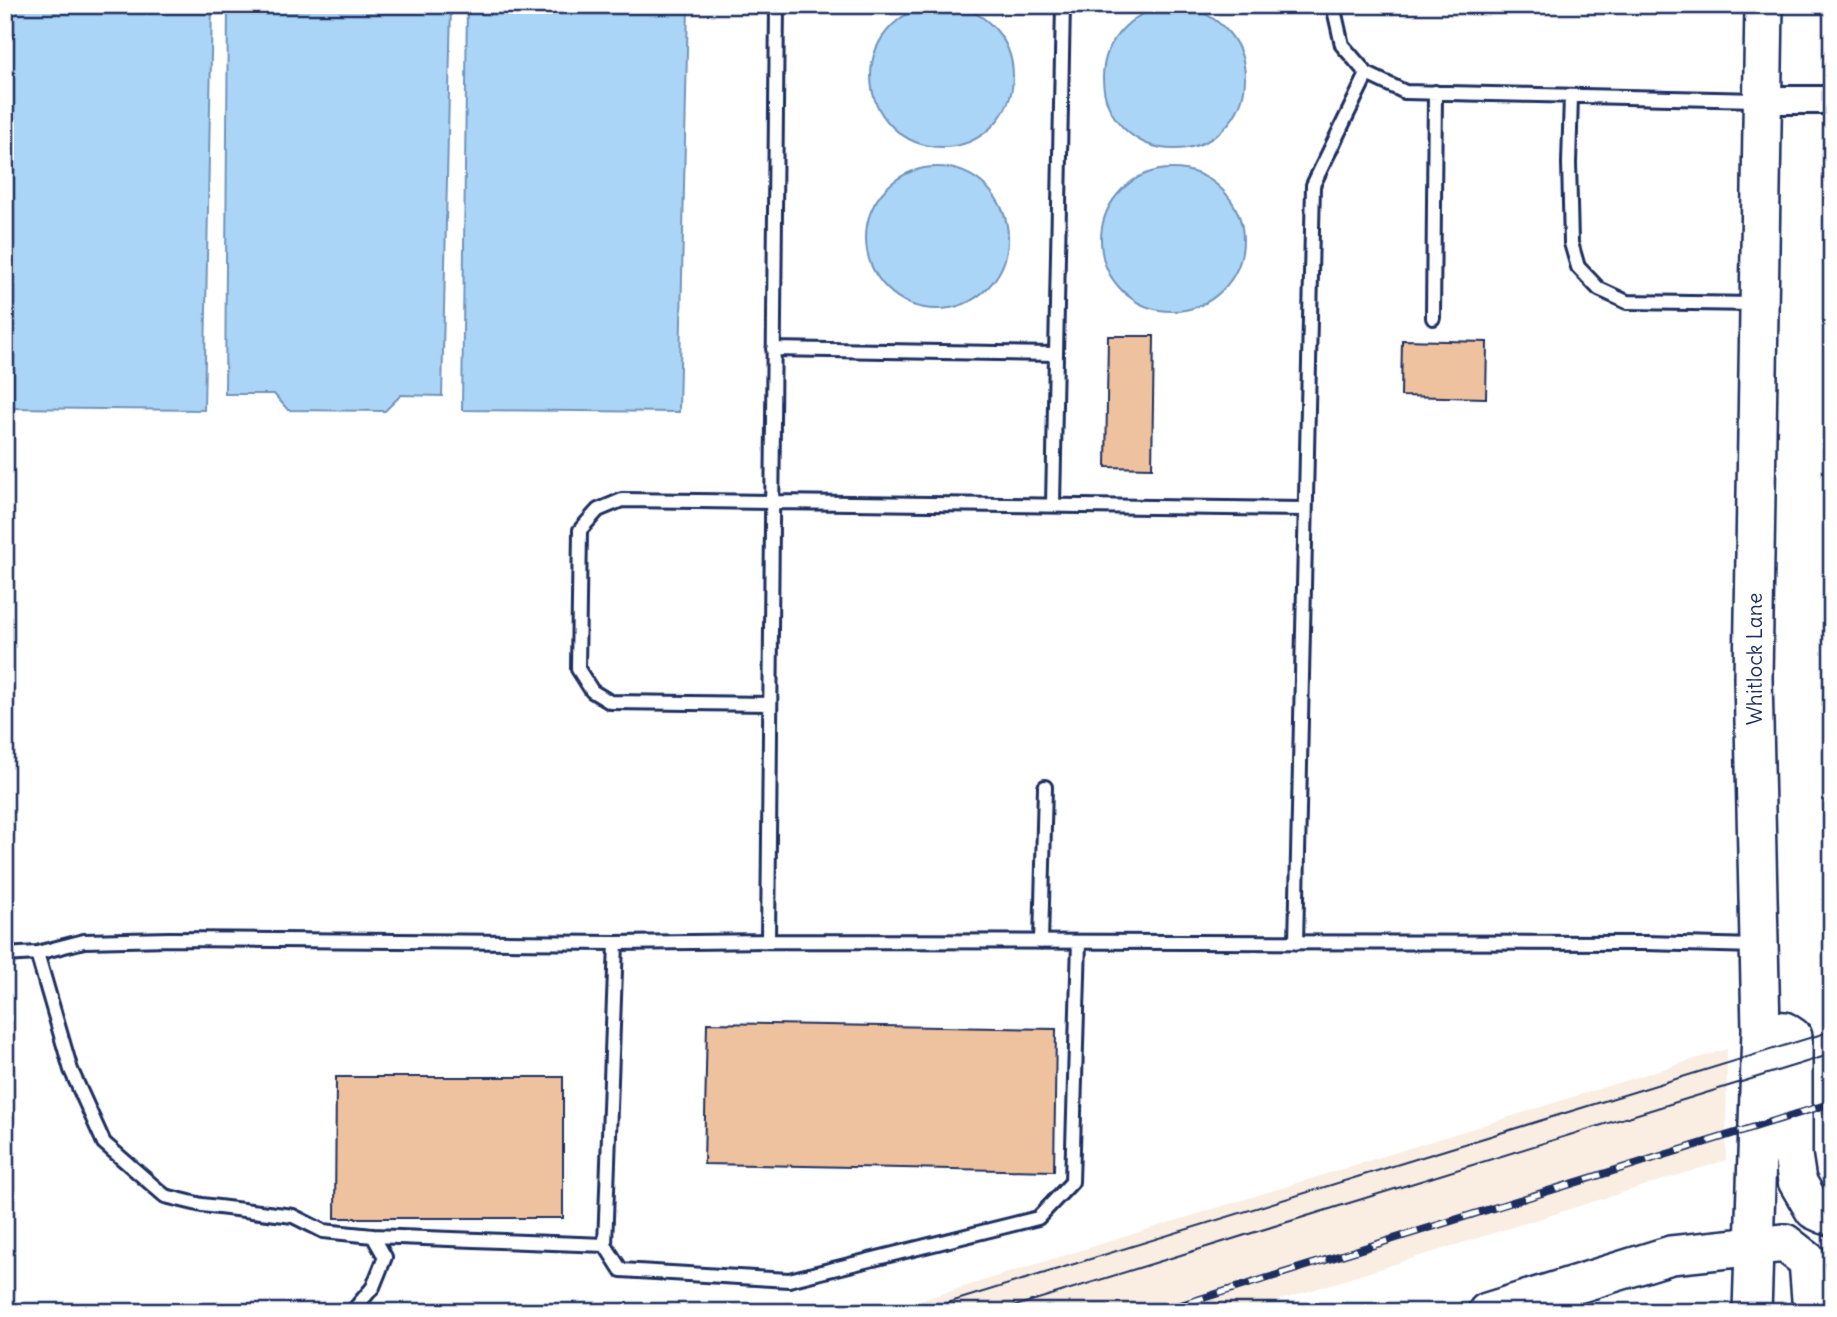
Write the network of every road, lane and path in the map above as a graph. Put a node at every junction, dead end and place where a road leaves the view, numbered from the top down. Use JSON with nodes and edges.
{"nodes":[{"id":1,"x":777,"y":5,"type":"edge"},
{"id":2,"x":1063,"y":5,"type":"edge"},
{"id":3,"x":1333,"y":5,"type":"edge"},
{"id":4,"x":1764,"y":5,"type":"edge"},
{"id":5,"x":1367,"y":75,"type":"junction"},
{"id":6,"x":1435,"y":92,"type":"junction"},
{"id":7,"x":1571,"y":96,"type":"junction"},
{"id":8,"x":1763,"y":100,"type":"junction"},
{"id":9,"x":1832,"y":100,"type":"edge"},
{"id":10,"x":1759,"y":304,"type":"junction"},
{"id":11,"x":1433,"y":318,"type":"dead end"},
{"id":12,"x":773,"y":349,"type":"junction"},
{"id":13,"x":1056,"y":354,"type":"junction"},
{"id":14,"x":772,"y":501,"type":"junction"},
{"id":15,"x":1053,"y":505,"type":"junction"},
{"id":16,"x":1305,"y":509,"type":"junction"},
{"id":17,"x":770,"y":704,"type":"junction"},
{"id":18,"x":1045,"y":787,"type":"dead end"},
{"id":19,"x":768,"y":941,"type":"junction"},
{"id":20,"x":1041,"y":942,"type":"junction"},
{"id":21,"x":1079,"y":942,"type":"junction"},
{"id":22,"x":617,"y":943,"type":"junction"},
{"id":23,"x":1296,"y":943,"type":"junction"},
{"id":24,"x":1759,"y":946,"type":"junction"},
{"id":25,"x":37,"y":953,"type":"junction"},
{"id":26,"x":5,"y":955,"type":"edge"},
{"id":27,"x":1762,"y":1029,"type":"junction"},
{"id":28,"x":1832,"y":1216,"type":"edge"},
{"id":29,"x":373,"y":1237,"type":"junction"},
{"id":30,"x":605,"y":1245,"type":"junction"},
{"id":31,"x":1754,"y":1246,"type":"junction"},
{"id":32,"x":352,"y":1312,"type":"edge"},
{"id":33,"x":1487,"y":1312,"type":"edge"},
{"id":34,"x":1752,"y":1312,"type":"edge"},
{"id":35,"x":1812,"y":1312,"type":"edge"}],
"edges":[{"from":1,"to":12,"type":"lane"},
{"from":2,"to":13,"type":"lane"},
{"from":3,"to":5,"type":"lane"},
{"from":4,"to":8,"type":"main road","name":"Whitlock Lane"},
{"from":5,"to":6,"type":"lane"},
{"from":5,"to":16,"type":"lane"},
{"from":6,"to":7,"type":"lane"},
{"from":6,"to":11,"type":"lane"},
{"from":7,"to":8,"type":"lane"},
{"from":7,"to":10,"type":"lane"},
{"from":8,"to":9,"type":"street"},
{"from":8,"to":10,"type":"main road","name":"Whitlock Lane"},
{"from":10,"to":24,"type":"main road","name":"Whitlock Lane"},
{"from":12,"to":13,"type":"lane"},
{"from":12,"to":14,"type":"lane"},
{"from":13,"to":15,"type":"lane"},
{"from":14,"to":15,"type":"lane"},
{"from":14,"to":17,"type":"lane"},
{"from":14,"to":17,"type":"lane"},
{"from":15,"to":16,"type":"lane"},
{"from":16,"to":23,"type":"lane"},
{"from":17,"to":19,"type":"lane"},
{"from":18,"to":20,"type":"lane"},
{"from":19,"to":20,"type":"lane"},
{"from":19,"to":22,"type":"lane"},
{"from":20,"to":21,"type":"lane"},
{"from":21,"to":23,"type":"lane"},
{"from":21,"to":30,"type":"lane"},
{"from":22,"to":25,"type":"lane"},
{"from":22,"to":30,"type":"lane"},
{"from":23,"to":24,"type":"lane"},
{"from":24,"to":27,"type":"main road","name":"Whitlock Lane"},
{"from":25,"to":26,"type":"lane"},
{"from":25,"to":29,"type":"lane"},
{"from":27,"to":28,"type":"main road"},
{"from":27,"to":31,"type":"main road","name":"Whitlock Lane"},
{"from":29,"to":30,"type":"lane"},
{"from":29,"to":32,"type":"lane"},
{"from":31,"to":33,"type":"main road"},
{"from":31,"to":34,"type":"main road","name":"Whitlock Lane"},
{"from":31,"to":35,"type":"main road"}]}
